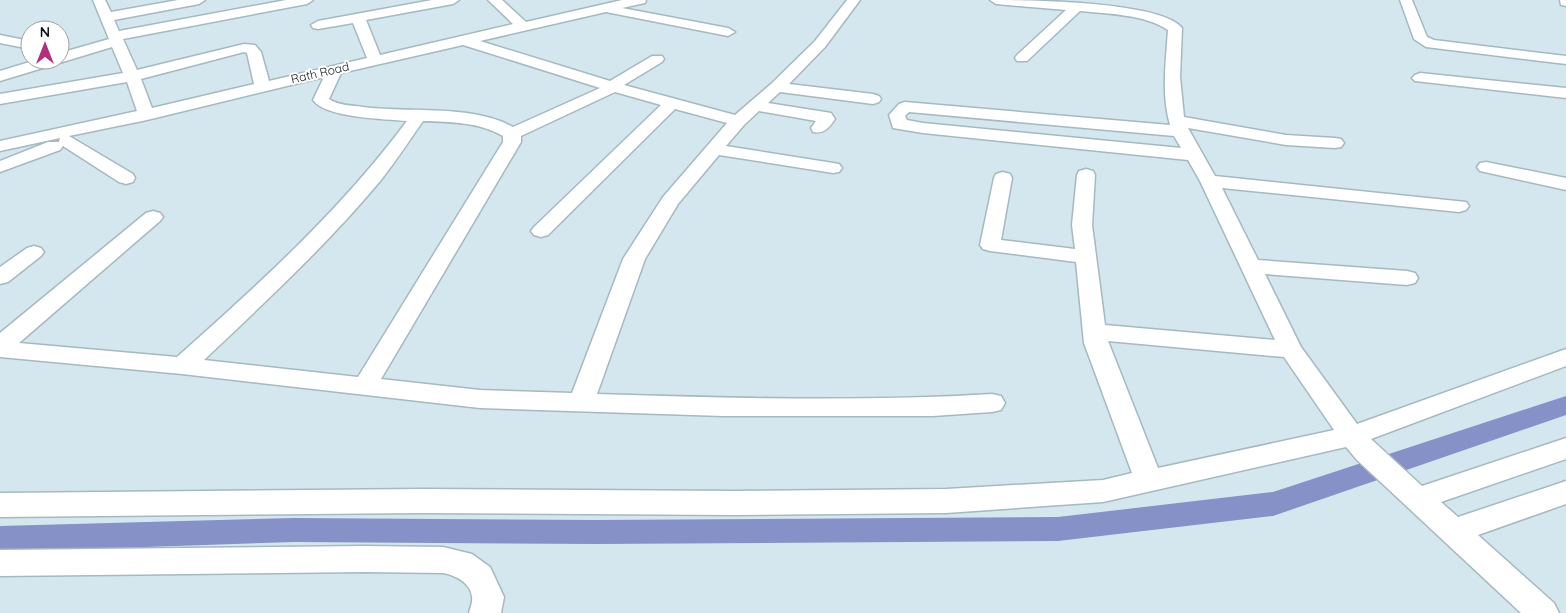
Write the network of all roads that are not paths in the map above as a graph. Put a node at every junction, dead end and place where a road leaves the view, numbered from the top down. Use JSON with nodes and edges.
{"nodes":[{"id":1,"x":99,"y":0,"type":"edge"},
{"id":2,"x":200,"y":0,"type":"edge"},
{"id":3,"x":307,"y":0,"type":"edge"},
{"id":4,"x":453,"y":0,"type":"edge"},
{"id":5,"x":494,"y":0,"type":"edge"},
{"id":6,"x":640,"y":0,"type":"edge"},
{"id":7,"x":854,"y":0,"type":"edge"},
{"id":8,"x":996,"y":0,"type":"edge"},
{"id":9,"x":1406,"y":0,"type":"edge"},
{"id":10,"x":1110,"y":5,"type":"edge"},
{"id":11,"x":1076,"y":8,"type":"junction"},
{"id":12,"x":601,"y":9,"type":"junction"},
{"id":13,"x":106,"y":18,"type":"junction"},
{"id":14,"x":358,"y":18,"type":"junction"},
{"id":15,"x":318,"y":25,"type":"dead end"},
{"id":16,"x":523,"y":26,"type":"junction"},
{"id":17,"x":728,"y":32,"type":"dead end"},
{"id":18,"x":0,"y":39,"type":"edge"},
{"id":19,"x":115,"y":39,"type":"junction"},
{"id":20,"x":462,"y":39,"type":"junction"},
{"id":21,"x":20,"y":43,"type":"edge"},
{"id":22,"x":70,"y":52,"type":"edge"},
{"id":23,"x":1022,"y":58,"type":"dead end"},
{"id":24,"x":657,"y":59,"type":"dead end"},
{"id":25,"x":375,"y":60,"type":"junction"},
{"id":26,"x":1566,"y":60,"type":"edge"},
{"id":27,"x":20,"y":70,"type":"edge"},
{"id":28,"x":335,"y":70,"type":"junction"},
{"id":29,"x":0,"y":76,"type":"edge"},
{"id":30,"x":133,"y":76,"type":"junction"},
{"id":31,"x":1420,"y":78,"type":"dead end"},
{"id":32,"x":262,"y":86,"type":"junction"},
{"id":33,"x":613,"y":86,"type":"junction"},
{"id":34,"x":777,"y":87,"type":"junction"},
{"id":35,"x":1566,"y":93,"type":"edge"},
{"id":36,"x":0,"y":99,"type":"edge"},
{"id":37,"x":873,"y":100,"type":"dead end"},
{"id":38,"x":671,"y":104,"type":"junction"},
{"id":39,"x":755,"y":106,"type":"junction"},
{"id":40,"x":147,"y":115,"type":"junction"},
{"id":41,"x":418,"y":117,"type":"junction"},
{"id":42,"x":120,"y":121,"type":"junction"},
{"id":43,"x":738,"y":121,"type":"junction"},
{"id":44,"x":1179,"y":126,"type":"junction"},
{"id":45,"x":818,"y":128,"type":"dead end"},
{"id":46,"x":512,"y":134,"type":"junction"},
{"id":47,"x":67,"y":141,"type":"junction"},
{"id":48,"x":1335,"y":143,"type":"dead end"},
{"id":49,"x":0,"y":146,"type":"edge"},
{"id":50,"x":714,"y":149,"type":"junction"},
{"id":51,"x":1194,"y":155,"type":"junction"},
{"id":52,"x":0,"y":167,"type":"edge"},
{"id":53,"x":1486,"y":167,"type":"dead end"},
{"id":54,"x":833,"y":168,"type":"dead end"},
{"id":55,"x":1086,"y":175,"type":"dead end"},
{"id":56,"x":126,"y":178,"type":"dead end"},
{"id":57,"x":1003,"y":178,"type":"dead end"},
{"id":58,"x":1209,"y":181,"type":"junction"},
{"id":59,"x":1566,"y":184,"type":"edge"},
{"id":60,"x":1459,"y":206,"type":"dead end"},
{"id":61,"x":153,"y":217,"type":"dead end"},
{"id":62,"x":541,"y":231,"type":"dead end"},
{"id":63,"x":34,"y":252,"type":"dead end"},
{"id":64,"x":1086,"y":257,"type":"junction"},
{"id":65,"x":1250,"y":266,"type":"junction"},
{"id":66,"x":0,"y":277,"type":"edge"},
{"id":67,"x":1407,"y":278,"type":"dead end"},
{"id":68,"x":1094,"y":332,"type":"junction"},
{"id":69,"x":0,"y":348,"type":"edge"},
{"id":70,"x":1291,"y":350,"type":"junction"},
{"id":71,"x":1566,"y":357,"type":"edge"},
{"id":72,"x":182,"y":366,"type":"junction"},
{"id":73,"x":364,"y":387,"type":"junction"},
{"id":74,"x":581,"y":402,"type":"junction"},
{"id":75,"x":992,"y":403,"type":"dead end"},
{"id":76,"x":1359,"y":445,"type":"junction"},
{"id":77,"x":1566,"y":448,"type":"edge"},
{"id":78,"x":1149,"y":481,"type":"junction"},
{"id":79,"x":1408,"y":490,"type":"junction"},
{"id":80,"x":1566,"y":492,"type":"edge"},
{"id":81,"x":0,"y":505,"type":"edge"},
{"id":82,"x":1454,"y":531,"type":"junction"},
{"id":83,"x":0,"y":563,"type":"edge"},
{"id":84,"x":485,"y":613,"type":"edge"},
{"id":85,"x":1543,"y":613,"type":"edge"}],
"edges":[{"from":1,"to":13,"type":"street"},
{"from":2,"to":13,"type":"street"},
{"from":3,"to":19,"type":"street"},
{"from":4,"to":14,"type":"street"},
{"from":5,"to":16,"type":"street"},
{"from":6,"to":12,"type":"street","name":"Rath Road"},
{"from":7,"to":34,"type":"street"},
{"from":8,"to":11,"type":"street"},
{"from":9,"to":26,"type":"street"},
{"from":10,"to":11,"type":"street"},
{"from":10,"to":44,"type":"street"},
{"from":11,"to":23,"type":"street"},
{"from":12,"to":16,"type":"street","name":"Rath Road"},
{"from":12,"to":17,"type":"street"},
{"from":13,"to":19,"type":"street"},
{"from":14,"to":15,"type":"street"},
{"from":14,"to":25,"type":"street"},
{"from":16,"to":20,"type":"street","name":"Rath Road"},
{"from":18,"to":21,"type":"street"},
{"from":19,"to":22,"type":"street"},
{"from":19,"to":30,"type":"street"},
{"from":20,"to":25,"type":"street","name":"Rath Road"},
{"from":20,"to":33,"type":"street"},
{"from":24,"to":33,"type":"street"},
{"from":25,"to":28,"type":"street","name":"Rath Road"},
{"from":27,"to":29,"type":"street"},
{"from":28,"to":32,"type":"street","name":"Rath Road"},
{"from":28,"to":41,"type":"street"},
{"from":30,"to":32,"type":"street"},
{"from":30,"to":36,"type":"street"},
{"from":30,"to":40,"type":"street"},
{"from":31,"to":35,"type":"street"},
{"from":32,"to":40,"type":"street","name":"Rath Road"},
{"from":33,"to":38,"type":"street"},
{"from":33,"to":46,"type":"street"},
{"from":34,"to":37,"type":"street"},
{"from":34,"to":39,"type":"street"},
{"from":38,"to":43,"type":"street"},
{"from":38,"to":62,"type":"street"},
{"from":39,"to":43,"type":"street"},
{"from":39,"to":45,"type":"street"},
{"from":40,"to":42,"type":"street","name":"Rath Road"},
{"from":41,"to":46,"type":"street"},
{"from":41,"to":72,"type":"street"},
{"from":42,"to":47,"type":"street"},
{"from":42,"to":49,"type":"street","name":"Rath Road"},
{"from":43,"to":50,"type":"street"},
{"from":44,"to":48,"type":"street"},
{"from":44,"to":51,"type":"street"},
{"from":44,"to":51,"type":"street"},
{"from":46,"to":73,"type":"street"},
{"from":47,"to":52,"type":"street"},
{"from":47,"to":56,"type":"street"},
{"from":50,"to":54,"type":"street"},
{"from":50,"to":74,"type":"street"},
{"from":51,"to":58,"type":"street"},
{"from":53,"to":59,"type":"street"},
{"from":55,"to":64,"type":"street"},
{"from":57,"to":64,"type":"street"},
{"from":58,"to":60,"type":"street"},
{"from":58,"to":65,"type":"street"},
{"from":61,"to":69,"type":"street"},
{"from":63,"to":66,"type":"street"},
{"from":64,"to":68,"type":"street"},
{"from":65,"to":67,"type":"street"},
{"from":65,"to":70,"type":"street"},
{"from":68,"to":70,"type":"street"},
{"from":68,"to":78,"type":"street"},
{"from":69,"to":72,"type":"street"},
{"from":70,"to":76,"type":"street"},
{"from":71,"to":76,"type":"street"},
{"from":72,"to":73,"type":"street"},
{"from":73,"to":74,"type":"street"},
{"from":74,"to":75,"type":"street"},
{"from":76,"to":78,"type":"street"},
{"from":76,"to":79,"type":"street"},
{"from":77,"to":79,"type":"street"},
{"from":78,"to":81,"type":"street"},
{"from":79,"to":82,"type":"street"},
{"from":80,"to":82,"type":"street"},
{"from":82,"to":85,"type":"street"},
{"from":83,"to":84,"type":"street"}]}
